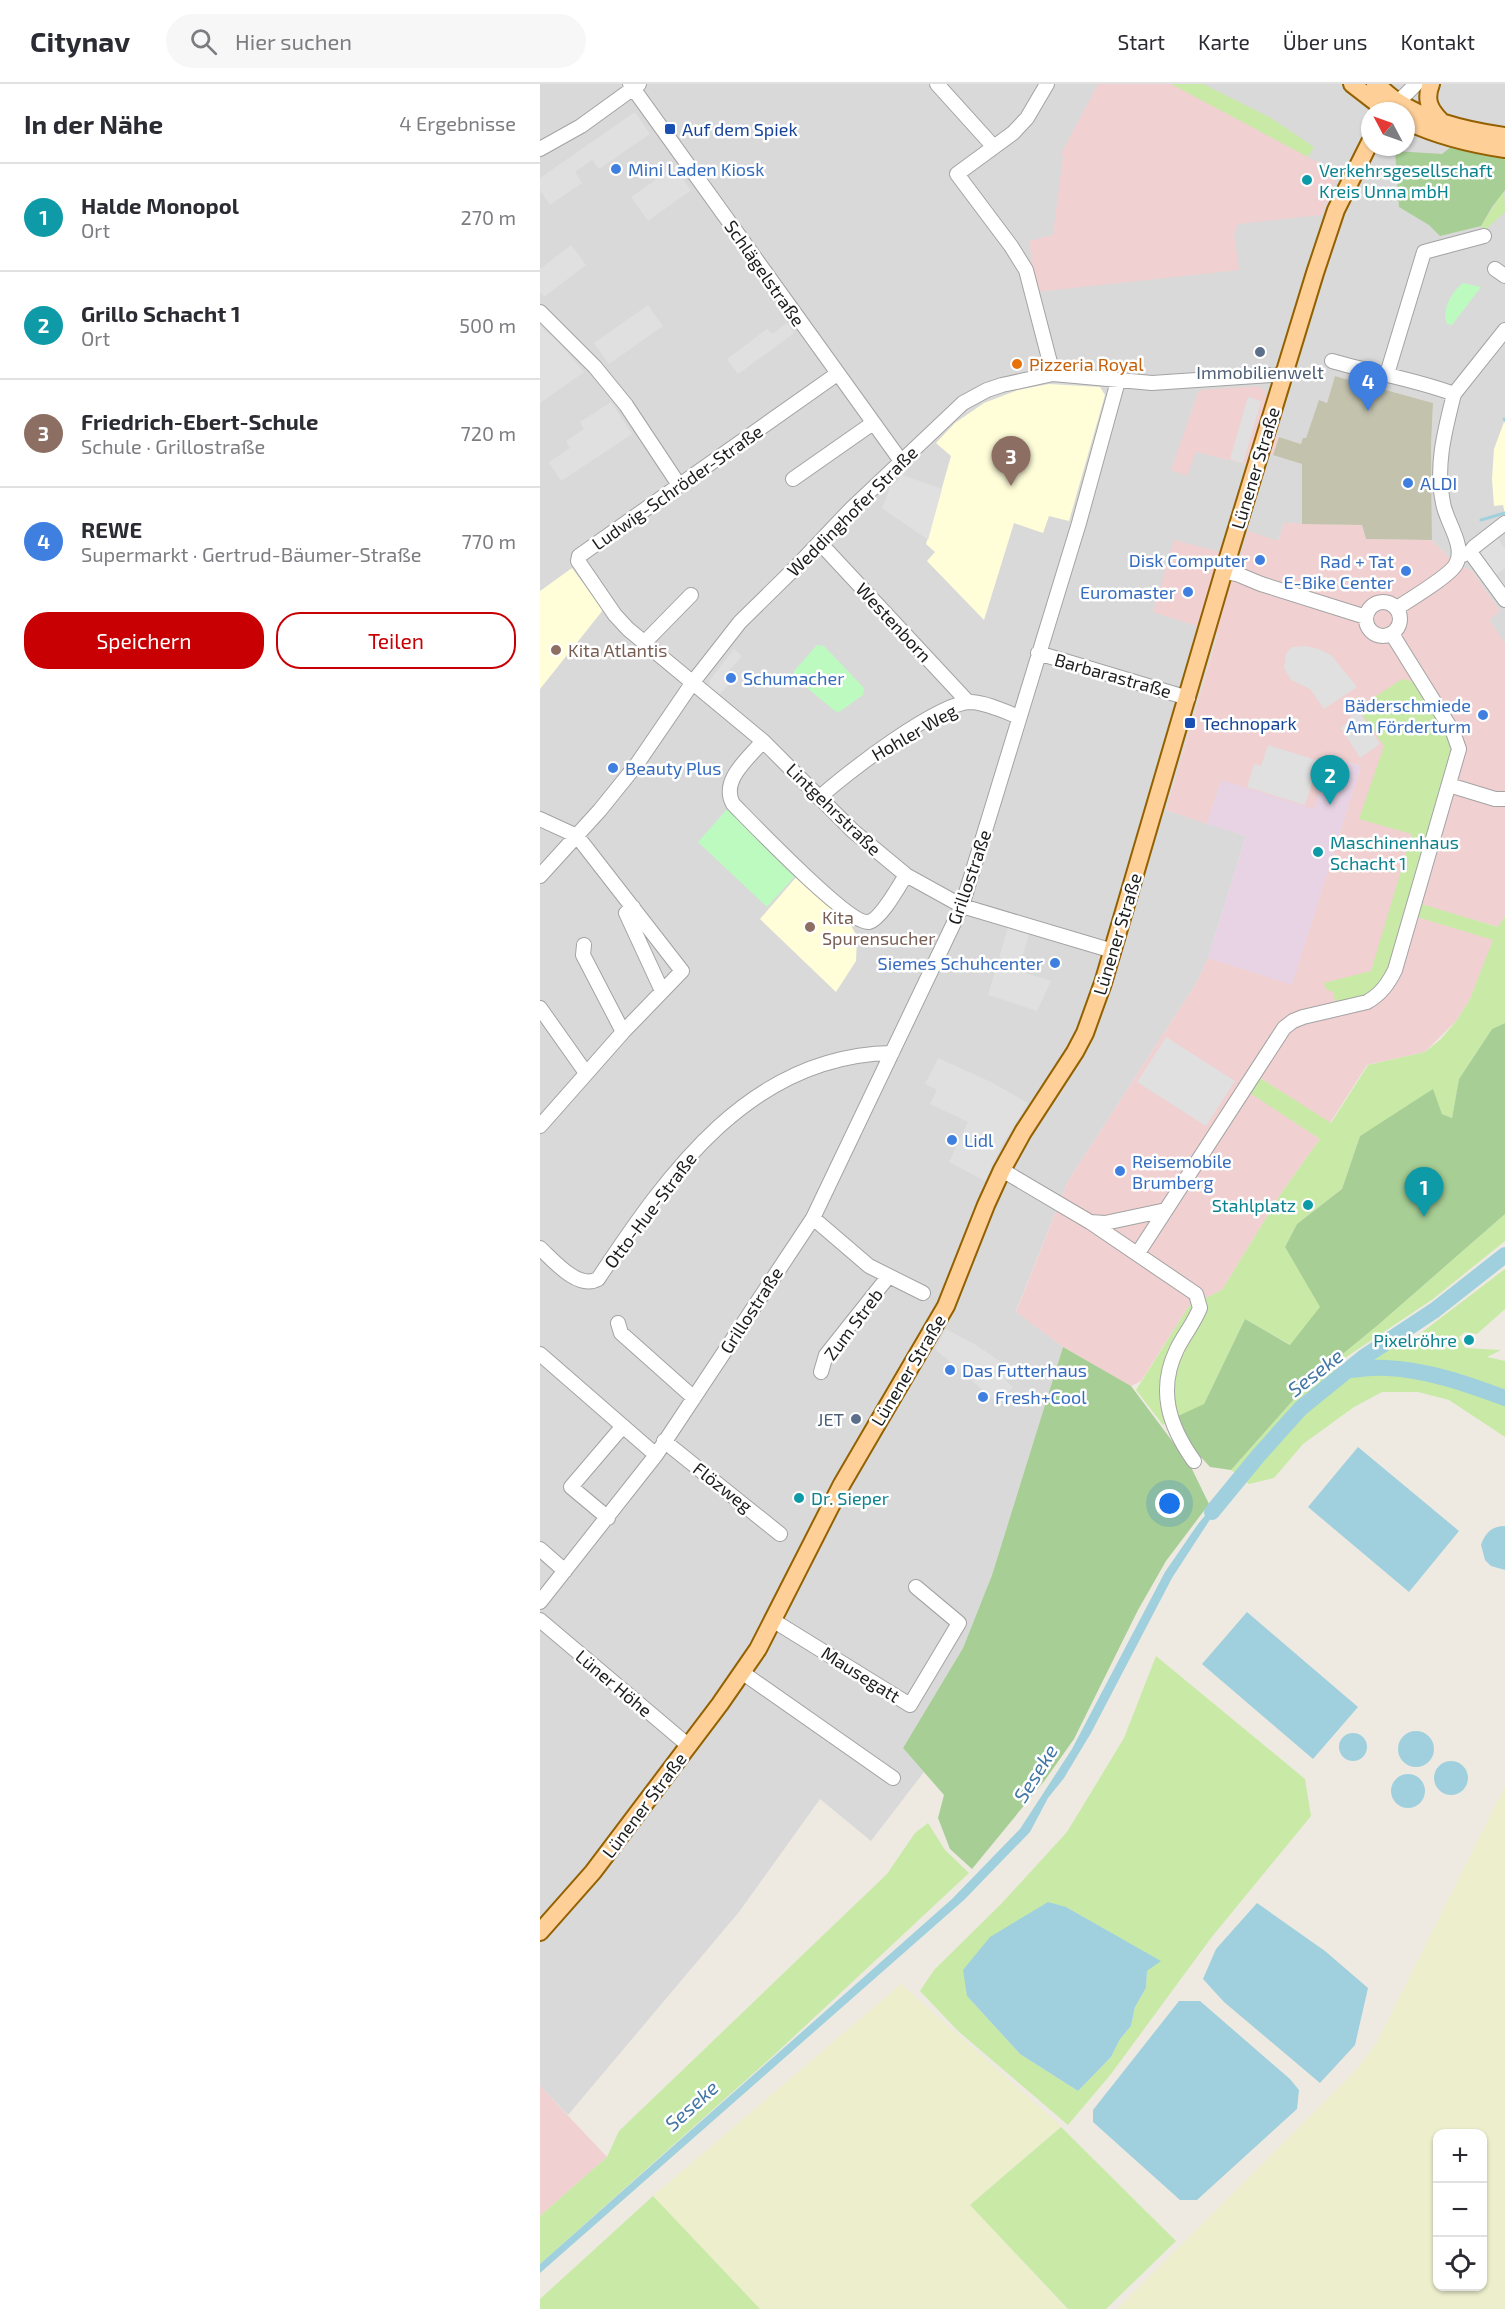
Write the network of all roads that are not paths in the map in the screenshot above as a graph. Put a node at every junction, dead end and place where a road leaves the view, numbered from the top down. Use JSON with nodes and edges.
{"nodes":[{"id":1,"x":937,"y":84,"type":"edge"},
{"id":2,"x":1047,"y":84,"type":"edge"},
{"id":3,"x":1352,"y":84,"type":"edge"},
{"id":4,"x":1375,"y":84,"type":"edge"},
{"id":5,"x":1416,"y":84,"type":"edge"},
{"id":6,"x":1431,"y":84,"type":"edge"},
{"id":7,"x":634,"y":85,"type":"edge"},
{"id":8,"x":1382,"y":102,"type":"edge"},
{"id":9,"x":1388,"y":102,"type":"edge"},
{"id":10,"x":1398,"y":102,"type":"edge"},
{"id":11,"x":1415,"y":118,"type":"edge"},
{"id":12,"x":1415,"y":123,"type":"edge"},
{"id":13,"x":1434,"y":126,"type":"junction"},
{"id":14,"x":1415,"y":131,"type":"edge"},
{"id":15,"x":1505,"y":136,"type":"edge"},
{"id":16,"x":993,"y":146,"type":"junction"},
{"id":17,"x":1505,"y":149,"type":"edge"},
{"id":18,"x":540,"y":150,"type":"edge"},
{"id":19,"x":1363,"y":156,"type":"edge"},
{"id":20,"x":1372,"y":156,"type":"edge"},
{"id":21,"x":1351,"y":178,"type":"junction"},
{"id":22,"x":1484,"y":236,"type":"dead end"},
{"id":23,"x":540,"y":312,"type":"edge"},
{"id":24,"x":1505,"y":330,"type":"edge"},
{"id":25,"x":1332,"y":361,"type":"dead end"},
{"id":26,"x":837,"y":374,"type":"junction"},
{"id":27,"x":1053,"y":374,"type":"junction"},
{"id":28,"x":1387,"y":374,"type":"junction"},
{"id":29,"x":1283,"y":376,"type":"junction"},
{"id":30,"x":1118,"y":381,"type":"junction"},
{"id":31,"x":1454,"y":394,"type":"junction"},
{"id":32,"x":873,"y":423,"type":"junction"},
{"id":33,"x":901,"y":461,"type":"junction"},
{"id":34,"x":793,"y":479,"type":"dead end"},
{"id":35,"x":679,"y":485,"type":"junction"},
{"id":36,"x":1505,"y":524,"type":"edge"},
{"id":37,"x":820,"y":543,"type":"junction"},
{"id":38,"x":1465,"y":554,"type":"junction"},
{"id":39,"x":1224,"y":572,"type":"junction"},
{"id":40,"x":691,"y":596,"type":"dead end"},
{"id":41,"x":1505,"y":600,"type":"edge"},
{"id":42,"x":1397,"y":608,"type":"junction"},
{"id":43,"x":1366,"y":617,"type":"junction"},
{"id":44,"x":1392,"y":634,"type":"junction"},
{"id":45,"x":644,"y":643,"type":"junction"},
{"id":46,"x":1038,"y":653,"type":"junction"},
{"id":47,"x":693,"y":682,"type":"junction"},
{"id":48,"x":1188,"y":698,"type":"junction"},
{"id":49,"x":968,"y":702,"type":"junction"},
{"id":50,"x":1019,"y":717,"type":"junction"},
{"id":51,"x":763,"y":741,"type":"junction"},
{"id":52,"x":1449,"y":785,"type":"junction"},
{"id":53,"x":819,"y":798,"type":"junction"},
{"id":54,"x":1505,"y":799,"type":"edge"},
{"id":55,"x":540,"y":819,"type":"edge"},
{"id":56,"x":577,"y":836,"type":"junction"},
{"id":57,"x":906,"y":875,"type":"junction"},
{"id":58,"x":540,"y":876,"type":"edge"},
{"id":59,"x":962,"y":906,"type":"junction"},
{"id":60,"x":633,"y":907,"type":"junction"},
{"id":61,"x":584,"y":945,"type":"dead end"},
{"id":62,"x":1113,"y":951,"type":"junction"},
{"id":63,"x":662,"y":991,"type":"junction"},
{"id":64,"x":540,"y":1008,"type":"edge"},
{"id":65,"x":623,"y":1032,"type":"junction"},
{"id":66,"x":892,"y":1053,"type":"junction"},
{"id":67,"x":586,"y":1073,"type":"junction"},
{"id":68,"x":542,"y":1118,"type":"edge"},
{"id":69,"x":1002,"y":1170,"type":"junction"},
{"id":70,"x":1166,"y":1210,"type":"junction"},
{"id":71,"x":813,"y":1218,"type":"junction"},
{"id":72,"x":1090,"y":1222,"type":"junction"},
{"id":73,"x":540,"y":1248,"type":"edge"},
{"id":74,"x":1138,"y":1253,"type":"junction"},
{"id":75,"x":888,"y":1277,"type":"junction"},
{"id":76,"x":923,"y":1293,"type":"dead end"},
{"id":77,"x":618,"y":1323,"type":"dead end"},
{"id":78,"x":542,"y":1361,"type":"edge"},
{"id":79,"x":821,"y":1372,"type":"dead end"},
{"id":80,"x":694,"y":1398,"type":"junction"},
{"id":81,"x":623,"y":1426,"type":"junction"},
{"id":82,"x":664,"y":1441,"type":"junction"},
{"id":83,"x":656,"y":1455,"type":"junction"},
{"id":84,"x":1194,"y":1461,"type":"dead end"},
{"id":85,"x":608,"y":1518,"type":"junction"},
{"id":86,"x":780,"y":1534,"type":"dead end"},
{"id":87,"x":540,"y":1549,"type":"edge"},
{"id":88,"x":565,"y":1571,"type":"junction"},
{"id":89,"x":916,"y":1587,"type":"dead end"},
{"id":90,"x":540,"y":1602,"type":"edge"},
{"id":91,"x":540,"y":1620,"type":"edge"},
{"id":92,"x":774,"y":1621,"type":"junction"},
{"id":93,"x":743,"y":1673,"type":"junction"},
{"id":94,"x":689,"y":1746,"type":"junction"},
{"id":95,"x":893,"y":1778,"type":"dead end"},
{"id":96,"x":540,"y":1932,"type":"edge"}],
"edges":[{"from":1,"to":16,"type":"street"},
{"from":2,"to":16,"type":"street"},
{"from":3,"to":8,"type":"main road"},
{"from":4,"to":9,"type":"main road"},
{"from":5,"to":10,"type":"street"},
{"from":6,"to":13,"type":"main road"},
{"from":7,"to":18,"type":"street"},
{"from":7,"to":26,"type":"street","name":"Schlägelstraße"},
{"from":11,"to":13,"type":"main road"},
{"from":12,"to":13,"type":"main road"},
{"from":13,"to":14,"type":"main road"},
{"from":13,"to":15,"type":"main road"},
{"from":13,"to":17,"type":"main road"},
{"from":16,"to":27,"type":"street"},
{"from":19,"to":21,"type":"main road","name":"Lünener Straße"},
{"from":20,"to":21,"type":"main road"},
{"from":21,"to":29,"type":"main road","name":"Lünener Straße"},
{"from":22,"to":28,"type":"street"},
{"from":23,"to":35,"type":"street"},
{"from":24,"to":31,"type":"street"},
{"from":25,"to":28,"type":"street"},
{"from":26,"to":32,"type":"street","name":"Schlägelstraße"},
{"from":26,"to":35,"type":"street","name":"Ludwig-Schröder-Straße"},
{"from":27,"to":30,"type":"street","name":"Weddinghofer Straße"},
{"from":27,"to":33,"type":"street","name":"Weddinghofer Straße"},
{"from":28,"to":31,"type":"street"},
{"from":29,"to":30,"type":"street","name":"Weddinghofer Straße"},
{"from":29,"to":39,"type":"main road","name":"Lünener Straße"},
{"from":30,"to":46,"type":"street","name":"Grillostraße"},
{"from":31,"to":38,"type":"street"},
{"from":32,"to":33,"type":"street","name":"Schlägelstraße"},
{"from":32,"to":34,"type":"street"},
{"from":33,"to":37,"type":"street","name":"Weddinghofer Straße"},
{"from":35,"to":45,"type":"street","name":"Ludwig-Schröder-Straße"},
{"from":36,"to":38,"type":"street"},
{"from":37,"to":47,"type":"street","name":"Weddinghofer Straße"},
{"from":37,"to":49,"type":"street","name":"Westenborn"},
{"from":38,"to":41,"type":"street"},
{"from":38,"to":42,"type":"street"},
{"from":39,"to":43,"type":"street"},
{"from":39,"to":48,"type":"main road","name":"Lünener Straße"},
{"from":40,"to":45,"type":"street"},
{"from":42,"to":43,"type":"street"},
{"from":42,"to":44,"type":"street"},
{"from":43,"to":44,"type":"street"},
{"from":44,"to":52,"type":"street"},
{"from":45,"to":47,"type":"street","name":"Ludwig-Schröder-Straße"},
{"from":46,"to":48,"type":"street","name":"Barbarastraße"},
{"from":46,"to":50,"type":"street","name":"Grillostraße"},
{"from":47,"to":51,"type":"street","name":"Lintgehrstraße"},
{"from":47,"to":56,"type":"street","name":"Weddinghofer Straße"},
{"from":48,"to":62,"type":"main road","name":"Lünener Straße"},
{"from":49,"to":50,"type":"street","name":"Hohler Weg"},
{"from":49,"to":53,"type":"street","name":"Hohler Weg"},
{"from":50,"to":59,"type":"street","name":"Grillostraße"},
{"from":51,"to":53,"type":"street","name":"Lintgehrstraße"},
{"from":51,"to":57,"type":"street"},
{"from":52,"to":54,"type":"street"},
{"from":52,"to":70,"type":"street"},
{"from":53,"to":57,"type":"street","name":"Lintgehrstraße"},
{"from":55,"to":56,"type":"street"},
{"from":56,"to":58,"type":"street","name":"Weddinghofer Straße"},
{"from":56,"to":60,"type":"street"},
{"from":57,"to":59,"type":"street","name":"Lintgehrstraße"},
{"from":59,"to":62,"type":"street","name":"Lintgehrstraße"},
{"from":59,"to":66,"type":"street","name":"Grillostraße"},
{"from":60,"to":63,"type":"street"},
{"from":60,"to":63,"type":"street"},
{"from":61,"to":65,"type":"street"},
{"from":62,"to":69,"type":"main road","name":"Lünener Straße"},
{"from":63,"to":65,"type":"street"},
{"from":64,"to":67,"type":"street"},
{"from":65,"to":67,"type":"street"},
{"from":66,"to":71,"type":"street","name":"Grillostraße"},
{"from":66,"to":73,"type":"street","name":"Otto-Hue-Straße"},
{"from":67,"to":68,"type":"street"},
{"from":69,"to":72,"type":"street"},
{"from":69,"to":92,"type":"main road","name":"Lünener Straße"},
{"from":70,"to":72,"type":"street"},
{"from":70,"to":74,"type":"street"},
{"from":71,"to":75,"type":"street","name":"Zum Streb"},
{"from":71,"to":80,"type":"street","name":"Grillostraße"},
{"from":72,"to":74,"type":"street"},
{"from":74,"to":84,"type":"street"},
{"from":75,"to":76,"type":"street","name":"Zum Streb"},
{"from":75,"to":79,"type":"street","name":"Zum Streb"},
{"from":77,"to":80,"type":"street"},
{"from":78,"to":81,"type":"street"},
{"from":80,"to":82,"type":"street","name":"Grillostraße"},
{"from":81,"to":83,"type":"street"},
{"from":81,"to":85,"type":"street"},
{"from":82,"to":83,"type":"street","name":"Grillostraße"},
{"from":82,"to":86,"type":"street","name":"Flözweg"},
{"from":83,"to":85,"type":"street","name":"Grillostraße"},
{"from":85,"to":88,"type":"street","name":"Grillostraße"},
{"from":87,"to":88,"type":"street"},
{"from":88,"to":90,"type":"street","name":"Grillostraße"},
{"from":89,"to":92,"type":"street","name":"Mausegatt"},
{"from":91,"to":94,"type":"street","name":"Lüner Höhe"},
{"from":92,"to":93,"type":"main road","name":"Lünener Straße"},
{"from":93,"to":94,"type":"main road","name":"Lünener Straße"},
{"from":93,"to":95,"type":"street"},
{"from":94,"to":96,"type":"main road","name":"Lünener Straße"}]}
